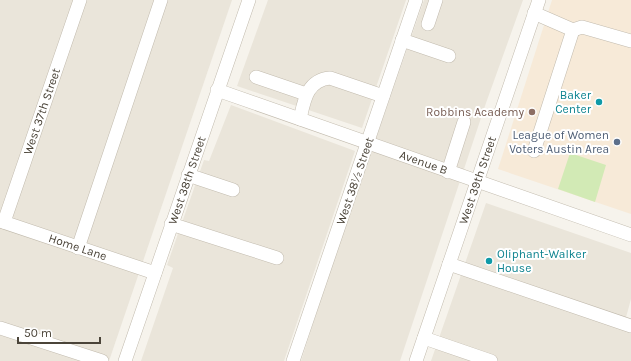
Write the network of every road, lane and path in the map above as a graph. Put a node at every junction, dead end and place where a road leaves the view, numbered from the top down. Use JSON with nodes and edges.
{"nodes":[{"id":1,"x":80,"y":0,"type":"edge"},
{"id":2,"x":160,"y":0,"type":"edge"},
{"id":3,"x":249,"y":0,"type":"edge"},
{"id":4,"x":416,"y":0,"type":"edge"},
{"id":5,"x":436,"y":0,"type":"edge"},
{"id":6,"x":539,"y":0,"type":"edge"},
{"id":7,"x":534,"y":13,"type":"junction"},
{"id":8,"x":428,"y":24,"type":"dead end"},
{"id":9,"x":572,"y":30,"type":"junction"},
{"id":10,"x":402,"y":40,"type":"junction"},
{"id":11,"x":631,"y":41,"type":"edge"},
{"id":12,"x":449,"y":56,"type":"dead end"},
{"id":13,"x":256,"y":77,"type":"dead end"},
{"id":14,"x":217,"y":90,"type":"junction"},
{"id":15,"x":306,"y":94,"type":"junction"},
{"id":16,"x":383,"y":96,"type":"junction"},
{"id":17,"x":300,"y":119,"type":"junction"},
{"id":18,"x":464,"y":122,"type":"dead end"},
{"id":19,"x":368,"y":143,"type":"junction"},
{"id":20,"x":534,"y":151,"type":"dead end"},
{"id":21,"x":448,"y":172,"type":"junction"},
{"id":22,"x":188,"y":175,"type":"junction"},
{"id":23,"x":477,"y":182,"type":"junction"},
{"id":24,"x":233,"y":190,"type":"dead end"},
{"id":25,"x":2,"y":222,"type":"edge"},
{"id":26,"x":172,"y":224,"type":"junction"},
{"id":27,"x":631,"y":234,"type":"edge"},
{"id":28,"x":78,"y":248,"type":"junction"},
{"id":29,"x":277,"y":258,"type":"dead end"},
{"id":30,"x":449,"y":264,"type":"junction"},
{"id":31,"x":155,"y":273,"type":"junction"},
{"id":32,"x":631,"y":326,"type":"edge"},
{"id":33,"x":0,"y":328,"type":"edge"},
{"id":34,"x":424,"y":338,"type":"junction"},
{"id":35,"x":102,"y":361,"type":"edge"},
{"id":36,"x":125,"y":361,"type":"edge"},
{"id":37,"x":293,"y":361,"type":"edge"},
{"id":38,"x":416,"y":361,"type":"edge"},
{"id":39,"x":491,"y":361,"type":"edge"}],
"edges":[{"from":1,"to":25,"type":"street","name":"West 37th Street"},
{"from":2,"to":28,"type":"street"},
{"from":3,"to":14,"type":"street","name":"West 38th Street"},
{"from":4,"to":10,"type":"street","name":"West 38½ Street"},
{"from":5,"to":8,"type":"street"},
{"from":6,"to":7,"type":"street","name":"West 39th Street"},
{"from":7,"to":9,"type":"street"},
{"from":7,"to":23,"type":"street","name":"West 39th Street"},
{"from":9,"to":11,"type":"street"},
{"from":9,"to":20,"type":"street"},
{"from":10,"to":12,"type":"street"},
{"from":10,"to":16,"type":"street","name":"West 38½ Street"},
{"from":13,"to":15,"type":"street"},
{"from":14,"to":17,"type":"street","name":"Avenue B"},
{"from":14,"to":22,"type":"street","name":"West 38th Street"},
{"from":15,"to":16,"type":"street"},
{"from":15,"to":17,"type":"street"},
{"from":16,"to":19,"type":"street","name":"West 38½ Street"},
{"from":17,"to":19,"type":"street","name":"Avenue B"},
{"from":18,"to":21,"type":"street"},
{"from":19,"to":21,"type":"street","name":"Avenue B"},
{"from":19,"to":37,"type":"street","name":"West 38½ Street"},
{"from":21,"to":23,"type":"street","name":"Avenue B"},
{"from":22,"to":24,"type":"street"},
{"from":22,"to":26,"type":"street","name":"West 38th Street"},
{"from":23,"to":27,"type":"street","name":"Avenue B"},
{"from":23,"to":30,"type":"street","name":"West 39th Street"},
{"from":25,"to":28,"type":"street","name":"Home Lane"},
{"from":26,"to":29,"type":"street"},
{"from":26,"to":31,"type":"street","name":"West 38th Street"},
{"from":28,"to":31,"type":"street","name":"Home Lane"},
{"from":30,"to":32,"type":"street"},
{"from":30,"to":34,"type":"street","name":"West 39th Street"},
{"from":31,"to":36,"type":"street","name":"West 38th Street"},
{"from":33,"to":35,"type":"street"},
{"from":34,"to":38,"type":"street","name":"West 39th Street"},
{"from":34,"to":39,"type":"street"}]}
